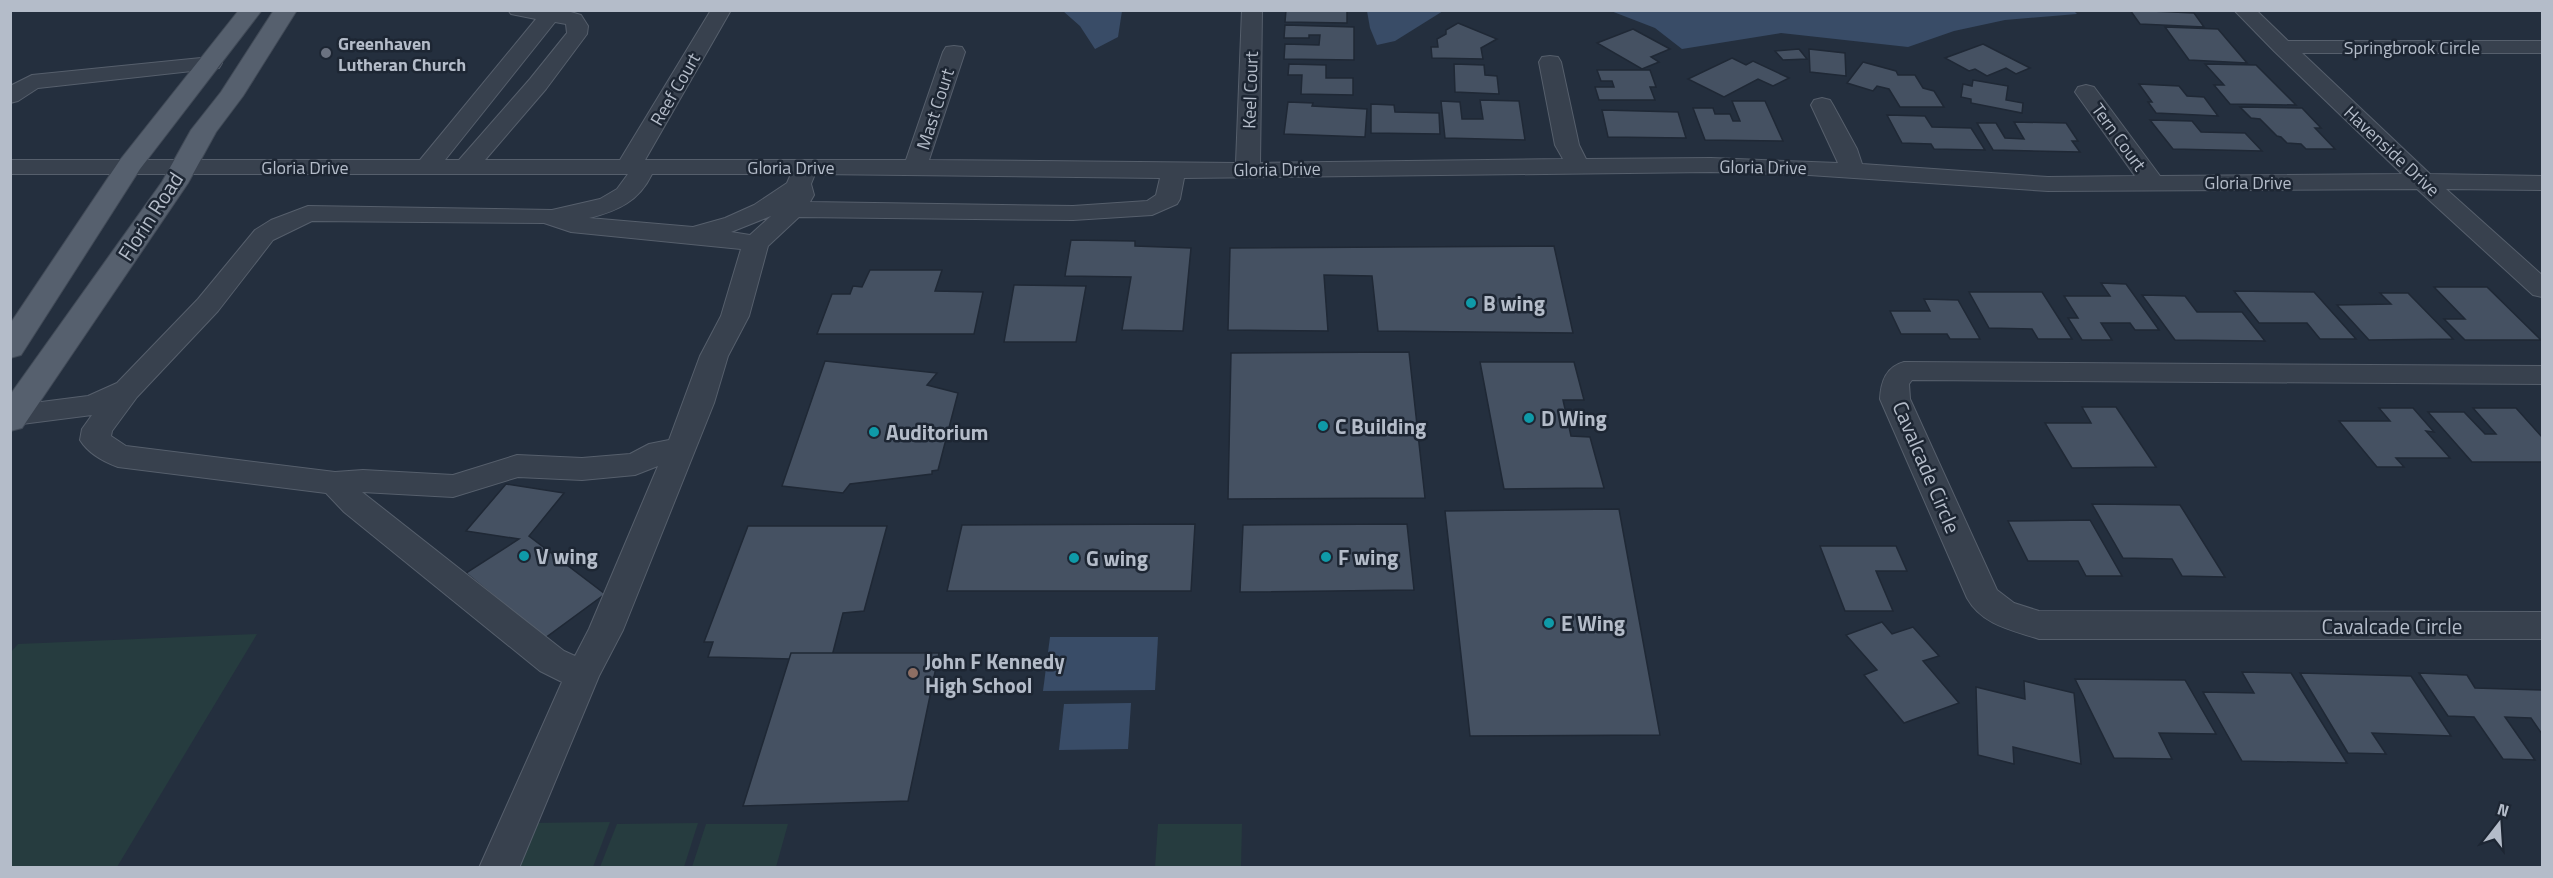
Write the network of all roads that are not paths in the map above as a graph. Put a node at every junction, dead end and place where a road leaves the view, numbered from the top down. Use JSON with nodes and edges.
{"nodes":[{"id":1,"x":251,"y":10,"type":"edge"},
{"id":2,"x":286,"y":10,"type":"edge"},
{"id":3,"x":518,"y":10,"type":"edge"},
{"id":4,"x":721,"y":10,"type":"edge"},
{"id":5,"x":1252,"y":10,"type":"edge"},
{"id":6,"x":2244,"y":10,"type":"edge"},
{"id":7,"x":552,"y":12,"type":"edge"},
{"id":8,"x":2281,"y":47,"type":"junction"},
{"id":9,"x":2542,"y":47,"type":"edge"},
{"id":10,"x":954,"y":52,"type":"dead end"},
{"id":11,"x":1550,"y":62,"type":"dead end"},
{"id":12,"x":211,"y":63,"type":"junction"},
{"id":13,"x":2086,"y":92,"type":"dead end"},
{"id":14,"x":10,"y":96,"type":"edge"},
{"id":15,"x":1822,"y":105,"type":"dead end"},
{"id":16,"x":460,"y":126,"type":"junction"},
{"id":17,"x":500,"y":128,"type":"junction"},
{"id":18,"x":1578,"y":165,"type":"junction"},
{"id":19,"x":10,"y":166,"type":"edge"},
{"id":20,"x":129,"y":166,"type":"junction"},
{"id":21,"x":182,"y":167,"type":"junction"},
{"id":22,"x":427,"y":167,"type":"junction"},
{"id":23,"x":466,"y":167,"type":"junction"},
{"id":24,"x":636,"y":167,"type":"junction"},
{"id":25,"x":915,"y":167,"type":"junction"},
{"id":26,"x":1248,"y":170,"type":"junction"},
{"id":27,"x":1852,"y":170,"type":"junction"},
{"id":28,"x":1173,"y":171,"type":"junction"},
{"id":29,"x":802,"y":176,"type":"junction"},
{"id":30,"x":2152,"y":182,"type":"junction"},
{"id":31,"x":2424,"y":182,"type":"junction"},
{"id":32,"x":2542,"y":183,"type":"edge"},
{"id":33,"x":793,"y":209,"type":"junction"},
{"id":34,"x":546,"y":216,"type":"junction"},
{"id":35,"x":694,"y":235,"type":"junction"},
{"id":36,"x":756,"y":243,"type":"junction"},
{"id":37,"x":2542,"y":289,"type":"edge"},
{"id":38,"x":10,"y":348,"type":"edge"},
{"id":39,"x":2542,"y":375,"type":"edge"},
{"id":40,"x":127,"y":390,"type":"junction"},
{"id":41,"x":12,"y":418,"type":"edge"},
{"id":42,"x":680,"y":449,"type":"junction"},
{"id":43,"x":335,"y":483,"type":"junction"},
{"id":44,"x":2542,"y":626,"type":"edge"},
{"id":45,"x":582,"y":676,"type":"junction"},
{"id":46,"x":499,"y":867,"type":"edge"}],
"edges":[{"from":1,"to":12,"type":"main road","name":"Florin Road"},
{"from":2,"to":21,"type":"main road","name":"Florin Road"},
{"from":3,"to":7,"type":"street"},
{"from":4,"to":24,"type":"street","name":"Reef Court"},
{"from":5,"to":26,"type":"street","name":"Keel Court"},
{"from":6,"to":8,"type":"street","name":"Havenside Drive"},
{"from":7,"to":16,"type":"street"},
{"from":7,"to":17,"type":"street"},
{"from":8,"to":9,"type":"street","name":"Springbrook Circle"},
{"from":8,"to":31,"type":"street","name":"Havenside Drive"},
{"from":10,"to":25,"type":"street","name":"Mast Court"},
{"from":11,"to":18,"type":"street"},
{"from":12,"to":14,"type":"street"},
{"from":12,"to":20,"type":"main road","name":"Florin Road"},
{"from":13,"to":30,"type":"street","name":"Tern Court"},
{"from":15,"to":27,"type":"street"},
{"from":16,"to":17,"type":"street"},
{"from":16,"to":22,"type":"street"},
{"from":17,"to":23,"type":"street"},
{"from":18,"to":26,"type":"street","name":"Gloria Drive"},
{"from":18,"to":27,"type":"street","name":"Gloria Drive"},
{"from":19,"to":20,"type":"street","name":"Gloria Drive"},
{"from":20,"to":21,"type":"street","name":"Gloria Drive"},
{"from":20,"to":38,"type":"main road","name":"Florin Road"},
{"from":21,"to":22,"type":"street","name":"Gloria Drive"},
{"from":21,"to":41,"type":"main road","name":"Florin Road"},
{"from":22,"to":23,"type":"street","name":"Gloria Drive"},
{"from":23,"to":24,"type":"street","name":"Gloria Drive"},
{"from":24,"to":29,"type":"street","name":"Gloria Drive"},
{"from":24,"to":34,"type":"street","name":"Reef Court"},
{"from":25,"to":28,"type":"street","name":"Gloria Drive"},
{"from":25,"to":29,"type":"street","name":"Gloria Drive"},
{"from":26,"to":28,"type":"street","name":"Gloria Drive"},
{"from":27,"to":30,"type":"street","name":"Gloria Drive"},
{"from":28,"to":33,"type":"street"},
{"from":29,"to":33,"type":"street"},
{"from":29,"to":35,"type":"street"},
{"from":30,"to":31,"type":"street","name":"Gloria Drive"},
{"from":31,"to":32,"type":"street","name":"Gloria Drive"},
{"from":31,"to":37,"type":"street","name":"Havenside Drive"},
{"from":33,"to":36,"type":"street"},
{"from":34,"to":35,"type":"street"},
{"from":34,"to":40,"type":"street"},
{"from":35,"to":36,"type":"street"},
{"from":36,"to":42,"type":"street"},
{"from":39,"to":44,"type":"street","name":"Cavalcade Circle"},
{"from":40,"to":41,"type":"street"},
{"from":40,"to":43,"type":"street"},
{"from":42,"to":43,"type":"street"},
{"from":42,"to":45,"type":"street"},
{"from":43,"to":45,"type":"street"},
{"from":45,"to":46,"type":"street"}]}
